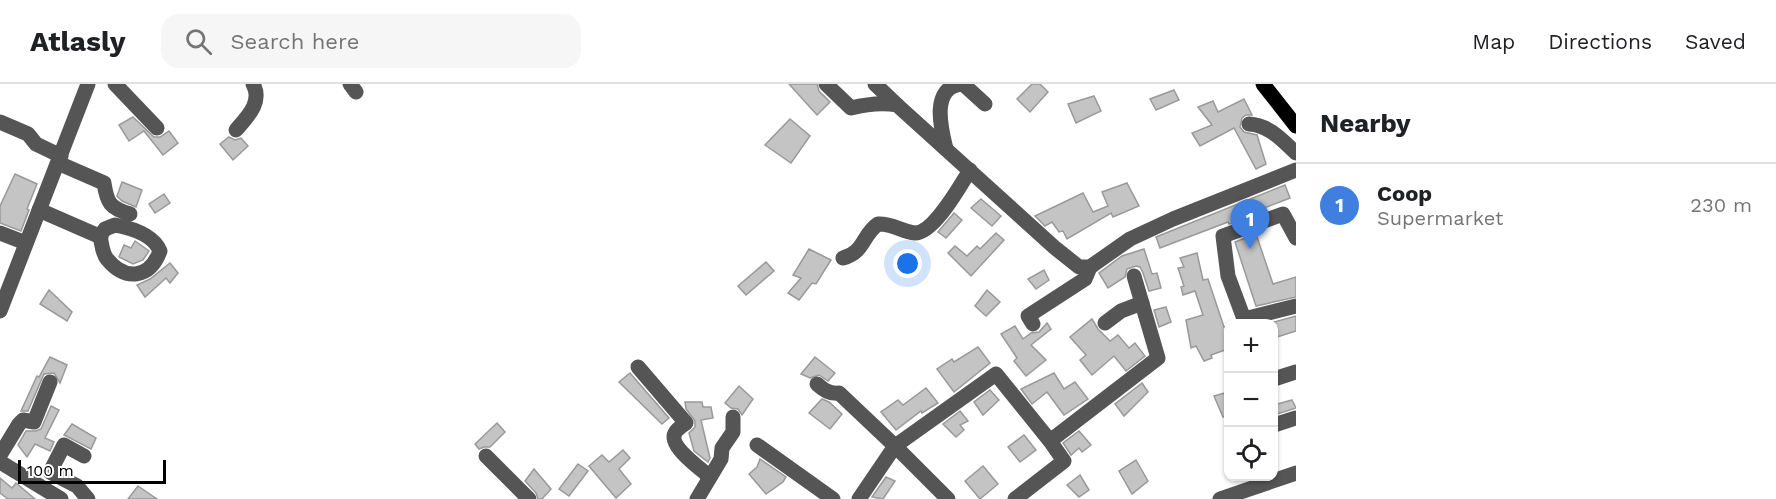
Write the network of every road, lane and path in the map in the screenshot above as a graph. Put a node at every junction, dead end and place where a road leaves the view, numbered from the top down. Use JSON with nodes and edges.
{"nodes":[{"id":1,"x":88,"y":84,"type":"edge"},
{"id":2,"x":115,"y":84,"type":"edge"},
{"id":3,"x":253,"y":84,"type":"edge"},
{"id":4,"x":826,"y":84,"type":"edge"},
{"id":5,"x":875,"y":84,"type":"edge"},
{"id":6,"x":1263,"y":84,"type":"edge"},
{"id":7,"x":985,"y":104,"type":"dead end"},
{"id":8,"x":897,"y":105,"type":"junction"},
{"id":9,"x":0,"y":122,"type":"edge"},
{"id":10,"x":1250,"y":124,"type":"dead end"},
{"id":11,"x":1296,"y":126,"type":"edge"},
{"id":12,"x":157,"y":128,"type":"dead end"},
{"id":13,"x":236,"y":130,"type":"dead end"},
{"id":14,"x":946,"y":149,"type":"junction"},
{"id":15,"x":1296,"y":153,"type":"edge"},
{"id":16,"x":59,"y":159,"type":"junction"},
{"id":17,"x":970,"y":170,"type":"junction"},
{"id":18,"x":1296,"y":170,"type":"edge"},
{"id":19,"x":39,"y":210,"type":"junction"},
{"id":20,"x":130,"y":214,"type":"dead end"},
{"id":21,"x":0,"y":233,"type":"edge"},
{"id":22,"x":101,"y":237,"type":"dead end"},
{"id":23,"x":1296,"y":238,"type":"edge"},
{"id":24,"x":26,"y":243,"type":"junction"},
{"id":25,"x":843,"y":258,"type":"dead end"},
{"id":26,"x":1090,"y":267,"type":"junction"},
{"id":27,"x":1134,"y":276,"type":"dead end"},
{"id":28,"x":6,"y":279,"type":"edge"},
{"id":29,"x":1142,"y":303,"type":"junction"},
{"id":30,"x":1296,"y":306,"type":"edge"},
{"id":31,"x":0,"y":311,"type":"edge"},
{"id":32,"x":1106,"y":323,"type":"dead end"},
{"id":33,"x":1033,"y":324,"type":"dead end"},
{"id":34,"x":638,"y":368,"type":"dead end"},
{"id":35,"x":1296,"y":372,"type":"edge"},
{"id":36,"x":1278,"y":378,"type":"edge"},
{"id":37,"x":50,"y":381,"type":"dead end"},
{"id":38,"x":817,"y":384,"type":"dead end"},
{"id":39,"x":733,"y":417,"type":"dead end"},
{"id":40,"x":1296,"y":418,"type":"edge"},
{"id":41,"x":1278,"y":424,"type":"edge"},
{"id":42,"x":1050,"y":441,"type":"junction"},
{"id":43,"x":757,"y":445,"type":"dead end"},
{"id":44,"x":895,"y":446,"type":"junction"},
{"id":45,"x":0,"y":455,"type":"edge"},
{"id":46,"x":84,"y":456,"type":"dead end"},
{"id":47,"x":486,"y":456,"type":"dead end"},
{"id":48,"x":0,"y":462,"type":"edge"},
{"id":49,"x":1296,"y":473,"type":"edge"},
{"id":50,"x":710,"y":477,"type":"junction"},
{"id":51,"x":1022,"y":497,"type":"edge"},
{"id":52,"x":62,"y":499,"type":"edge"},
{"id":53,"x":88,"y":499,"type":"edge"},
{"id":54,"x":529,"y":499,"type":"edge"},
{"id":55,"x":697,"y":499,"type":"edge"},
{"id":56,"x":833,"y":499,"type":"edge"},
{"id":57,"x":859,"y":499,"type":"edge"},
{"id":58,"x":948,"y":499,"type":"edge"},
{"id":59,"x":1220,"y":499,"type":"edge"}],
"edges":[{"from":1,"to":16,"type":"street"},
{"from":2,"to":12,"type":"street"},
{"from":3,"to":13,"type":"street"},
{"from":4,"to":8,"type":"street"},
{"from":5,"to":8,"type":"street"},
{"from":6,"to":11,"type":"main road"},
{"from":7,"to":14,"type":"street"},
{"from":8,"to":14,"type":"street"},
{"from":9,"to":16,"type":"street"},
{"from":10,"to":15,"type":"street"},
{"from":14,"to":17,"type":"street"},
{"from":16,"to":19,"type":"street"},
{"from":16,"to":20,"type":"street"},
{"from":17,"to":25,"type":"street"},
{"from":17,"to":26,"type":"street"},
{"from":18,"to":26,"type":"street"},
{"from":19,"to":22,"type":"street"},
{"from":19,"to":24,"type":"street"},
{"from":21,"to":24,"type":"street"},
{"from":23,"to":30,"type":"street"},
{"from":24,"to":28,"type":"street"},
{"from":26,"to":33,"type":"street"},
{"from":27,"to":29,"type":"street"},
{"from":28,"to":31,"type":"street"},
{"from":29,"to":32,"type":"street"},
{"from":29,"to":42,"type":"street"},
{"from":34,"to":50,"type":"street"},
{"from":35,"to":36,"type":"street"},
{"from":37,"to":45,"type":"street"},
{"from":38,"to":44,"type":"street"},
{"from":39,"to":50,"type":"street"},
{"from":40,"to":41,"type":"street"},
{"from":42,"to":44,"type":"street"},
{"from":42,"to":51,"type":"street"},
{"from":43,"to":56,"type":"street"},
{"from":44,"to":57,"type":"street"},
{"from":44,"to":58,"type":"street"},
{"from":46,"to":53,"type":"street"},
{"from":47,"to":54,"type":"street"},
{"from":48,"to":52,"type":"street"},
{"from":49,"to":59,"type":"street"},
{"from":50,"to":55,"type":"street"}]}
